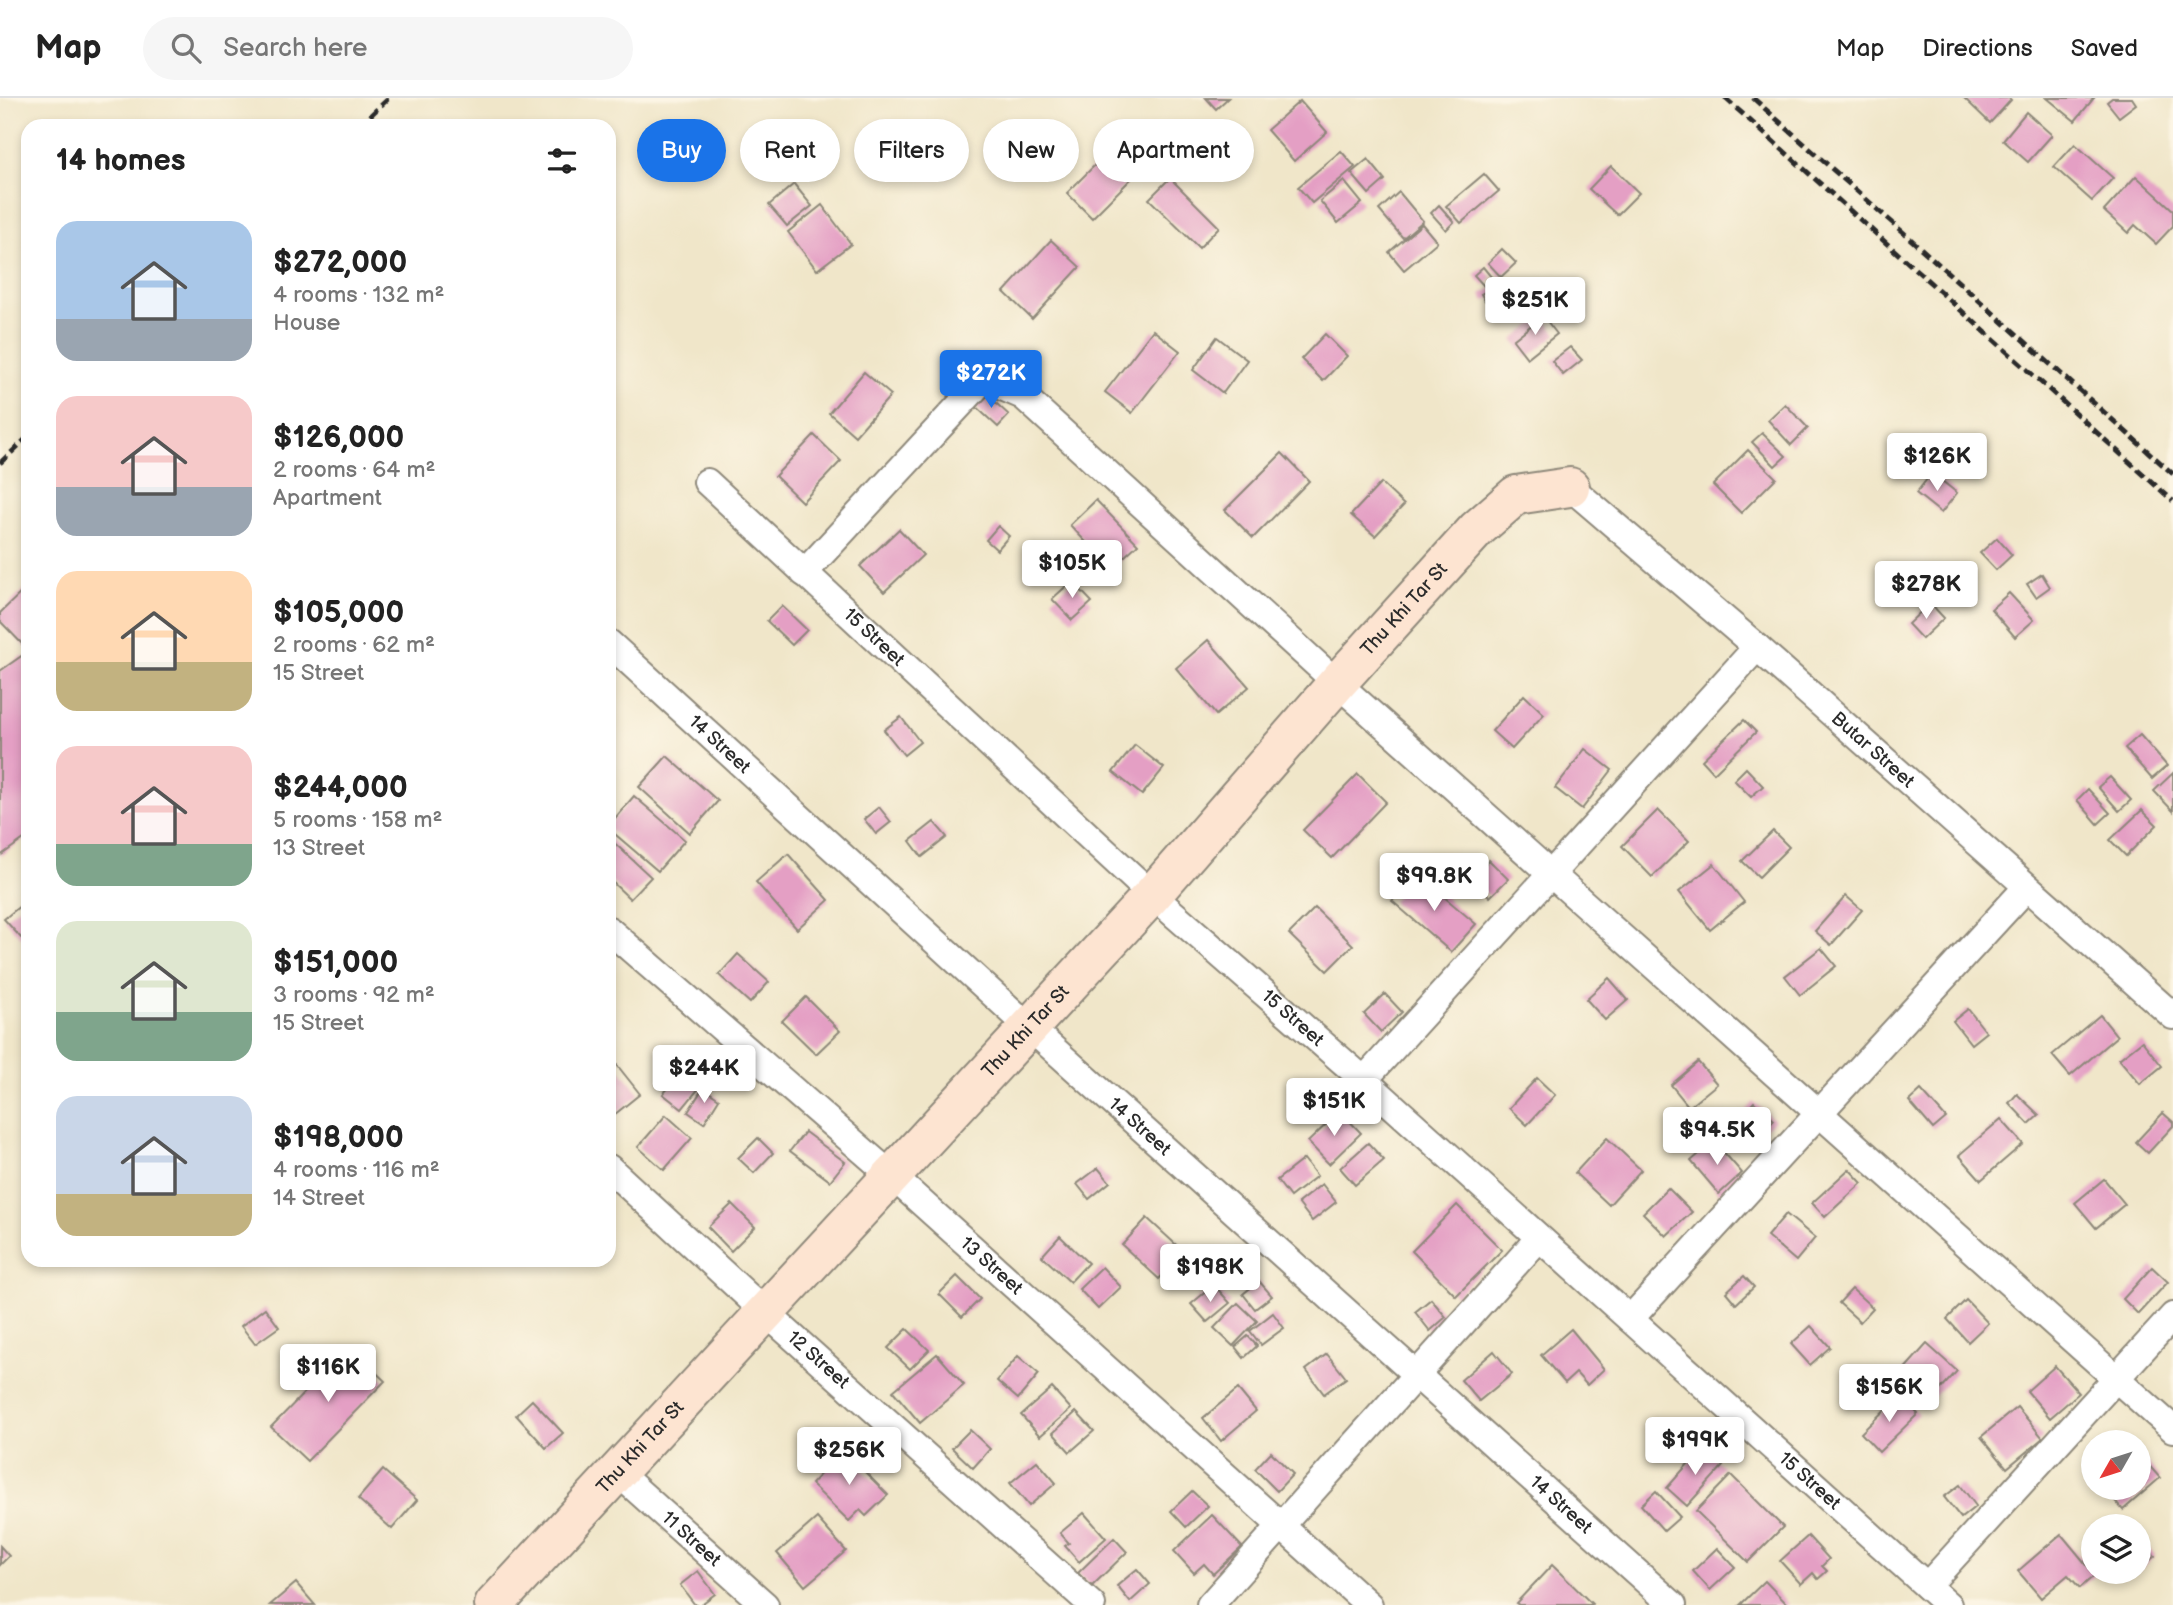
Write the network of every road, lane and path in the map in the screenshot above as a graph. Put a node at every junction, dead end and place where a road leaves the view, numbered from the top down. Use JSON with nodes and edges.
{"nodes":[{"id":1,"x":707,"y":482,"type":"dead end"},
{"id":2,"x":1570,"y":487,"type":"joint"},
{"id":3,"x":804,"y":573,"type":"junction"},
{"id":4,"x":1757,"y":647,"type":"junction"},
{"id":5,"x":616,"y":649,"type":"edge"},
{"id":6,"x":1337,"y":683,"type":"junction"},
{"id":7,"x":1551,"y":874,"type":"junction"},
{"id":8,"x":2027,"y":887,"type":"junction"},
{"id":9,"x":1152,"y":895,"type":"junction"},
{"id":10,"x":616,"y":936,"type":"edge"},
{"id":11,"x":2173,"y":1016,"type":"edge"},
{"id":12,"x":1029,"y":1027,"type":"junction"},
{"id":13,"x":1364,"y":1080,"type":"junction"},
{"id":14,"x":1819,"y":1113,"type":"junction"},
{"id":15,"x":616,"y":1174,"type":"edge"},
{"id":16,"x":891,"y":1176,"type":"junction"},
{"id":17,"x":1539,"y":1238,"type":"junction"},
{"id":18,"x":765,"y":1312,"type":"junction"},
{"id":19,"x":2173,"y":1316,"type":"edge"},
{"id":20,"x":1630,"y":1319,"type":"junction"},
{"id":21,"x":1416,"y":1375,"type":"junction"},
{"id":22,"x":2116,"y":1378,"type":"junction"},
{"id":23,"x":2173,"y":1429,"type":"edge"},
{"id":24,"x":617,"y":1472,"type":"junction"},
{"id":25,"x":1281,"y":1526,"type":"junction"},
{"id":26,"x":1927,"y":1586,"type":"junction"},
{"id":27,"x":494,"y":1605,"type":"edge"},
{"id":28,"x":765,"y":1605,"type":"edge"},
{"id":29,"x":1092,"y":1605,"type":"edge"},
{"id":30,"x":1210,"y":1605,"type":"edge"},
{"id":31,"x":1369,"y":1605,"type":"edge"},
{"id":32,"x":1673,"y":1605,"type":"edge"},
{"id":33,"x":1948,"y":1605,"type":"edge"}],
"edges":[{"from":1,"to":3,"type":"street","name":"15 Street"},
{"from":2,"to":4,"type":"street","name":"Butar Street"},
{"from":2,"to":6,"type":"street","name":"Thu Khi Tar St"},
{"from":3,"to":6,"type":"street"},
{"from":3,"to":9,"type":"street","name":"15 Street"},
{"from":4,"to":7,"type":"street"},
{"from":4,"to":8,"type":"street","name":"Butar Street"},
{"from":5,"to":12,"type":"street","name":"14 Street"},
{"from":6,"to":7,"type":"street"},
{"from":6,"to":9,"type":"street","name":"Thu Khi Tar St"},
{"from":7,"to":13,"type":"street"},
{"from":7,"to":14,"type":"street"},
{"from":8,"to":11,"type":"street","name":"Butar Street"},
{"from":8,"to":14,"type":"street"},
{"from":9,"to":12,"type":"street","name":"Thu Khi Tar St"},
{"from":9,"to":13,"type":"street","name":"15 Street"},
{"from":10,"to":16,"type":"street","name":"13 Street"},
{"from":12,"to":16,"type":"street","name":"Thu Khi Tar St"},
{"from":12,"to":21,"type":"street","name":"14 Street"},
{"from":13,"to":17,"type":"street","name":"15 Street"},
{"from":14,"to":20,"type":"street"},
{"from":14,"to":22,"type":"street"},
{"from":15,"to":18,"type":"street","name":"12 Street"},
{"from":16,"to":18,"type":"street","name":"Thu Khi Tar St"},
{"from":16,"to":25,"type":"street","name":"13 Street"},
{"from":17,"to":20,"type":"street","name":"15 Street"},
{"from":17,"to":21,"type":"street"},
{"from":18,"to":24,"type":"street","name":"Thu Khi Tar St"},
{"from":18,"to":29,"type":"street","name":"12 Street"},
{"from":19,"to":22,"type":"street"},
{"from":20,"to":26,"type":"street","name":"15 Street"},
{"from":21,"to":25,"type":"street"},
{"from":21,"to":32,"type":"street","name":"14 Street"},
{"from":22,"to":23,"type":"street"},
{"from":22,"to":26,"type":"street"},
{"from":24,"to":27,"type":"street","name":"Thu Khi Tar St"},
{"from":24,"to":28,"type":"street","name":"11 Street"},
{"from":25,"to":30,"type":"street"},
{"from":25,"to":31,"type":"street","name":"13 Street"},
{"from":26,"to":33,"type":"street","name":"15 Street"}]}
